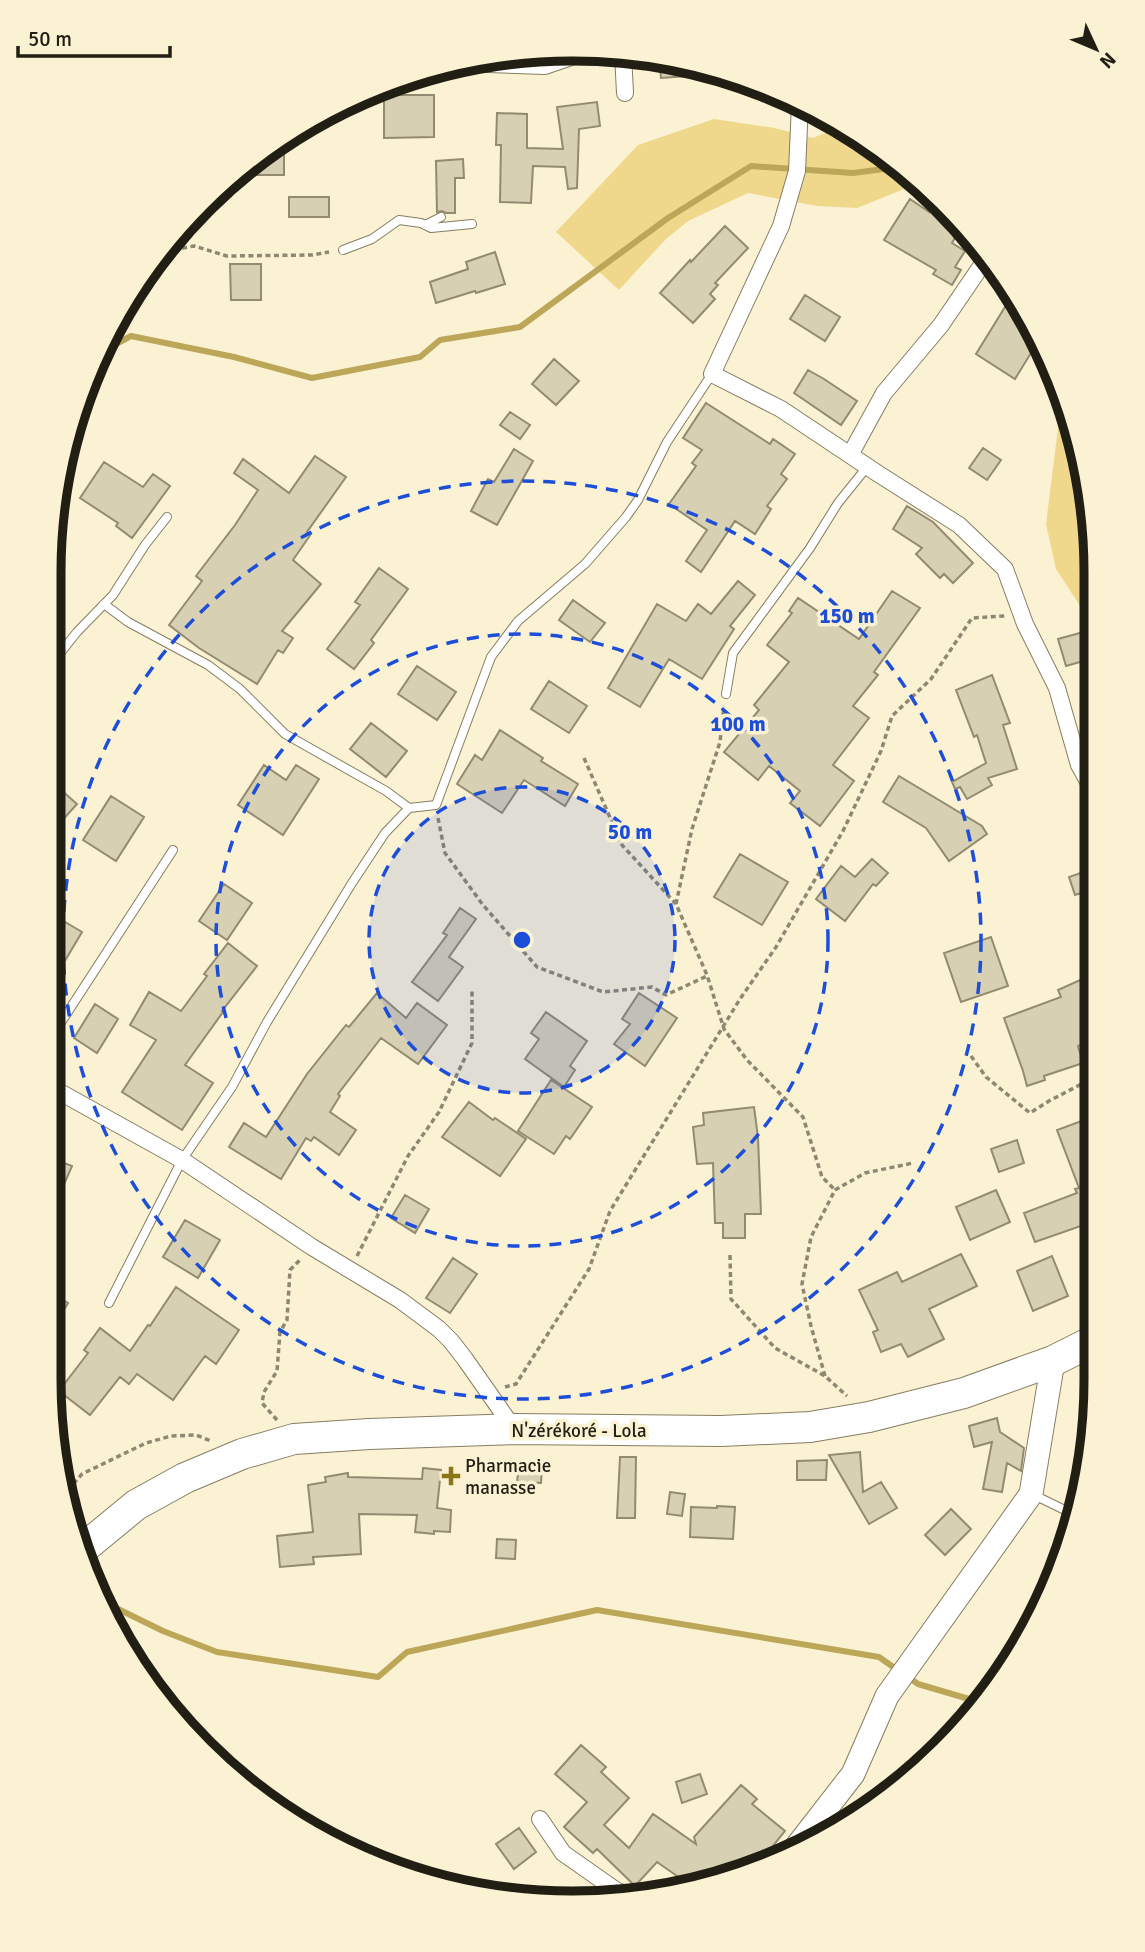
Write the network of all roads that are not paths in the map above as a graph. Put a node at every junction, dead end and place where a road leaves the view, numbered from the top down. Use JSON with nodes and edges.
{"nodes":[{"id":1,"x":558,"y":61,"type":"edge"},
{"id":2,"x":624,"y":64,"type":"edge"},
{"id":3,"x":517,"y":65,"type":"edge"},
{"id":4,"x":625,"y":93,"type":"dead end"},
{"id":5,"x":800,"y":114,"type":"edge"},
{"id":6,"x":441,"y":217,"type":"dead end"},
{"id":7,"x":425,"y":225,"type":"junction"},
{"id":8,"x":472,"y":225,"type":"dead end"},
{"id":9,"x":343,"y":250,"type":"road end"},
{"id":10,"x":982,"y":266,"type":"edge"},
{"id":11,"x":712,"y":374,"type":"junction"},
{"id":12,"x":850,"y":456,"type":"junction"},
{"id":13,"x":867,"y":467,"type":"junction"},
{"id":14,"x":167,"y":517,"type":"dead end"},
{"id":15,"x":104,"y":604,"type":"junction"},
{"id":16,"x":61,"y":653,"type":"edge"},
{"id":17,"x":726,"y":694,"type":"road end"},
{"id":18,"x":1084,"y":774,"type":"edge"},
{"id":19,"x":409,"y":808,"type":"junction"},
{"id":20,"x":173,"y":850,"type":"dead end"},
{"id":21,"x":61,"y":1024,"type":"edge"},
{"id":22,"x":61,"y":1093,"type":"edge"},
{"id":23,"x":182,"y":1160,"type":"junction"},
{"id":24,"x":109,"y":1303,"type":"dead end"},
{"id":25,"x":1084,"y":1346,"type":"edge"},
{"id":26,"x":1053,"y":1361,"type":"junction"},
{"id":27,"x":514,"y":1429,"type":"junction"},
{"id":28,"x":1031,"y":1494,"type":"junction"},
{"id":29,"x":1066,"y":1511,"type":"edge"},
{"id":30,"x":88,"y":1544,"type":"edge"},
{"id":31,"x":540,"y":1819,"type":"dead end"},
{"id":32,"x":806,"y":1834,"type":"edge"},
{"id":33,"x":614,"y":1889,"type":"edge"}],
"edges":[{"from":1,"to":3,"type":"street"},
{"from":2,"to":4,"type":"street"},
{"from":5,"to":11,"type":"street"},
{"from":6,"to":7,"type":"lane"},
{"from":7,"to":8,"type":"lane"},
{"from":7,"to":9,"type":"lane"},
{"from":10,"to":12,"type":"street"},
{"from":11,"to":12,"type":"street"},
{"from":11,"to":19,"type":"lane"},
{"from":12,"to":13,"type":"street"},
{"from":13,"to":17,"type":"lane"},
{"from":13,"to":18,"type":"street"},
{"from":14,"to":15,"type":"lane"},
{"from":15,"to":16,"type":"lane"},
{"from":15,"to":19,"type":"lane"},
{"from":19,"to":23,"type":"lane"},
{"from":20,"to":21,"type":"lane"},
{"from":22,"to":23,"type":"street"},
{"from":23,"to":24,"type":"lane"},
{"from":23,"to":27,"type":"street"},
{"from":25,"to":26,"type":"highway","name":"N'zérékoré - Lola"},
{"from":26,"to":27,"type":"highway","name":"N'zérékoré - Lola"},
{"from":26,"to":28,"type":"street"},
{"from":27,"to":30,"type":"highway","name":"N'zérékoré - Lola"},
{"from":28,"to":29,"type":"lane"},
{"from":28,"to":32,"type":"street"},
{"from":31,"to":33,"type":"street"}]}
